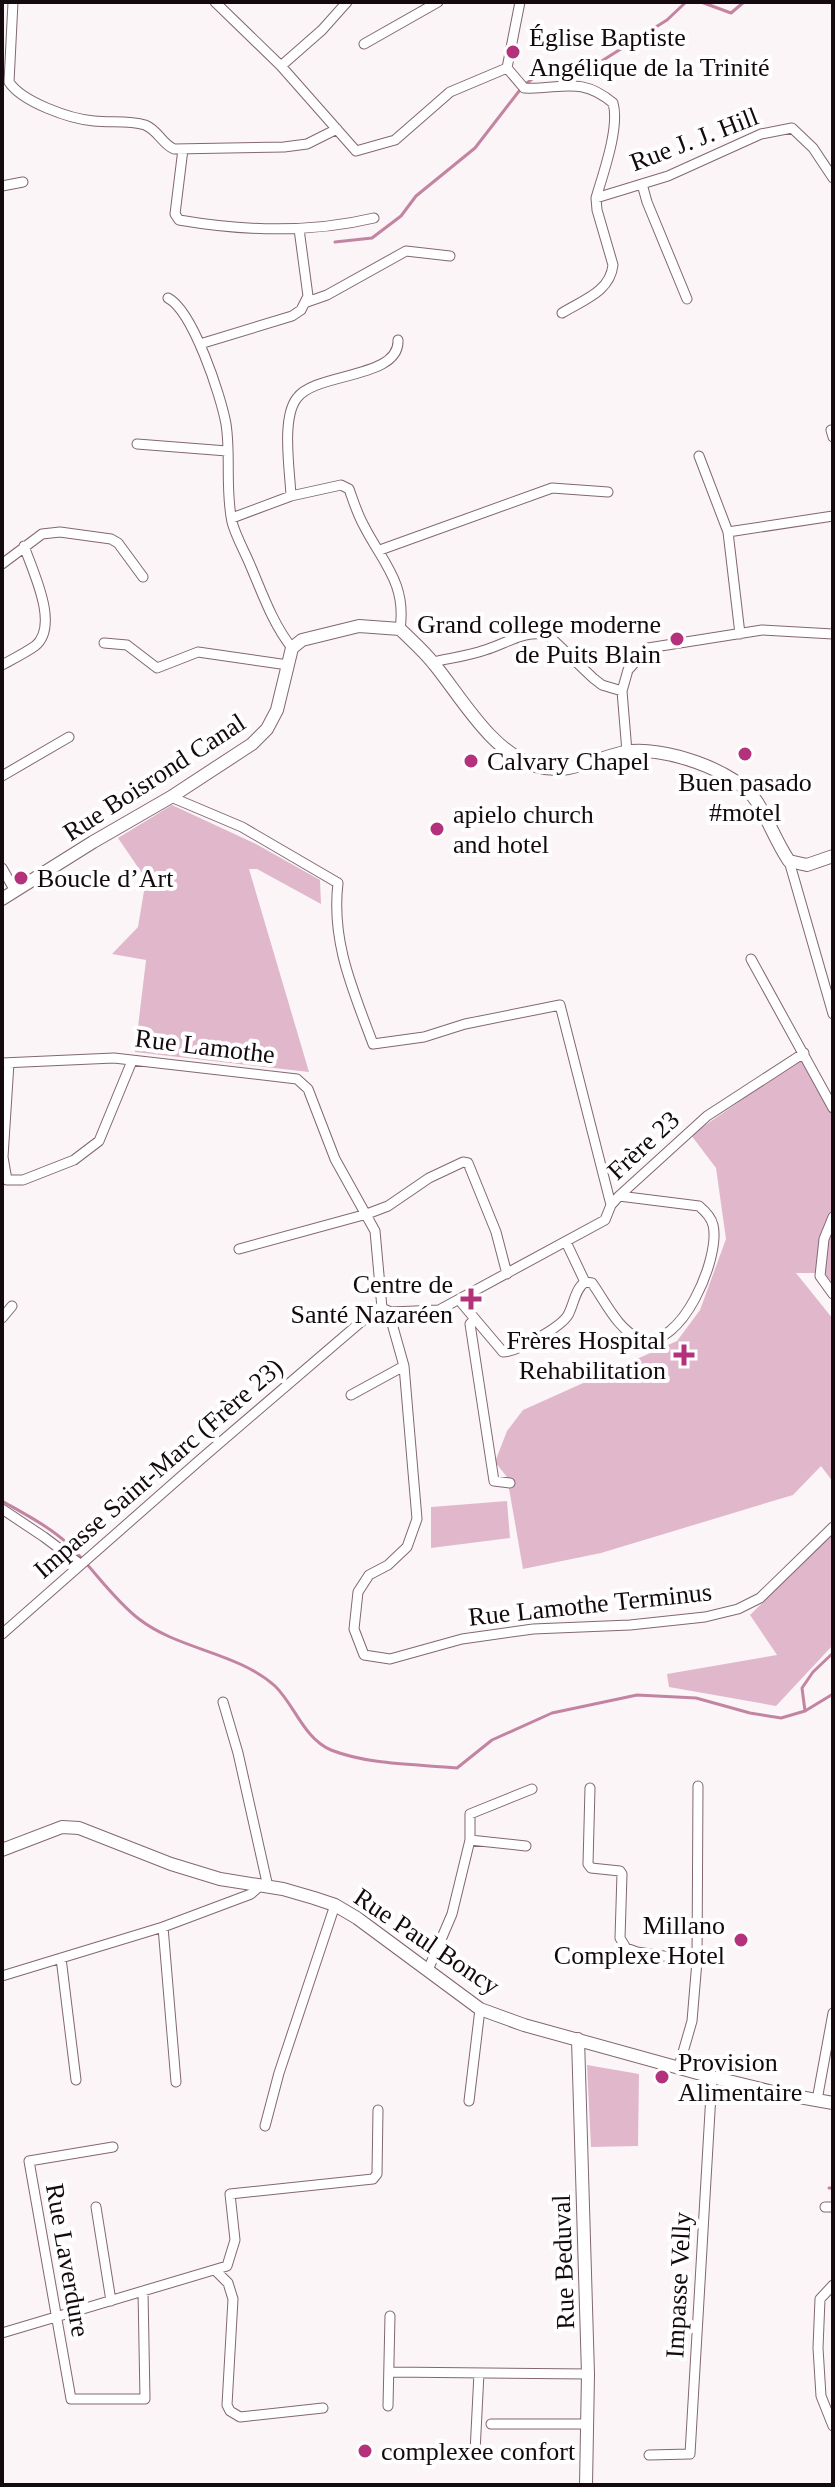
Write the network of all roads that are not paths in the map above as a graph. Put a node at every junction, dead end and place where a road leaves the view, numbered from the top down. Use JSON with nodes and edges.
{"nodes":[{"id":1,"x":13,"y":2,"type":"edge"},
{"id":2,"x":215,"y":2,"type":"edge"},
{"id":3,"x":347,"y":2,"type":"edge"},
{"id":4,"x":438,"y":2,"type":"edge"},
{"id":5,"x":520,"y":2,"type":"edge"},
{"id":6,"x":364,"y":44,"type":"dead end"},
{"id":7,"x":281,"y":66,"type":"junction"},
{"id":8,"x":507,"y":68,"type":"junction"},
{"id":9,"x":337,"y":129,"type":"junction"},
{"id":10,"x":183,"y":149,"type":"junction"},
{"id":11,"x":833,"y":178,"type":"edge"},
{"id":12,"x":23,"y":182,"type":"dead end"},
{"id":13,"x":642,"y":184,"type":"junction"},
{"id":14,"x":2,"y":186,"type":"edge"},
{"id":15,"x":596,"y":198,"type":"junction"},
{"id":16,"x":374,"y":218,"type":"dead end"},
{"id":17,"x":299,"y":229,"type":"junction"},
{"id":18,"x":450,"y":256,"type":"dead end"},
{"id":19,"x":168,"y":298,"type":"dead end"},
{"id":20,"x":687,"y":299,"type":"dead end"},
{"id":21,"x":307,"y":302,"type":"junction"},
{"id":22,"x":562,"y":313,"type":"dead end"},
{"id":23,"x":398,"y":340,"type":"dead end"},
{"id":24,"x":200,"y":344,"type":"junction"},
{"id":25,"x":137,"y":444,"type":"dead end"},
{"id":26,"x":227,"y":451,"type":"junction"},
{"id":27,"x":699,"y":456,"type":"dead end"},
{"id":28,"x":608,"y":492,"type":"dead end"},
{"id":29,"x":291,"y":496,"type":"junction"},
{"id":30,"x":833,"y":516,"type":"edge"},
{"id":31,"x":232,"y":518,"type":"junction"},
{"id":32,"x":728,"y":532,"type":"junction"},
{"id":33,"x":24,"y":546,"type":"junction"},
{"id":34,"x":380,"y":550,"type":"junction"},
{"id":35,"x":2,"y":564,"type":"edge"},
{"id":36,"x":143,"y":577,"type":"dead end"},
{"id":37,"x":400,"y":629,"type":"junction"},
{"id":38,"x":740,"y":634,"type":"junction"},
{"id":39,"x":833,"y":634,"type":"edge"},
{"id":40,"x":104,"y":643,"type":"dead end"},
{"id":41,"x":292,"y":648,"type":"junction"},
{"id":42,"x":433,"y":662,"type":"junction"},
{"id":43,"x":2,"y":665,"type":"edge"},
{"id":44,"x":288,"y":665,"type":"junction"},
{"id":45,"x":622,"y":691,"type":"junction"},
{"id":46,"x":69,"y":737,"type":"dead end"},
{"id":47,"x":627,"y":752,"type":"junction"},
{"id":48,"x":2,"y":776,"type":"edge"},
{"id":49,"x":171,"y":797,"type":"junction"},
{"id":50,"x":833,"y":856,"type":"edge"},
{"id":51,"x":789,"y":861,"type":"junction"},
{"id":52,"x":2,"y":868,"type":"edge"},
{"id":53,"x":15,"y":891,"type":"junction"},
{"id":54,"x":2,"y":899,"type":"edge"},
{"id":55,"x":751,"y":959,"type":"dead end"},
{"id":56,"x":833,"y":1014,"type":"edge"},
{"id":57,"x":804,"y":1053,"type":"junction"},
{"id":58,"x":132,"y":1061,"type":"junction"},
{"id":59,"x":5,"y":1063,"type":"edge"},
{"id":60,"x":833,"y":1108,"type":"edge"},
{"id":61,"x":619,"y":1196,"type":"junction"},
{"id":62,"x":611,"y":1205,"type":"junction"},
{"id":63,"x":367,"y":1214,"type":"junction"},
{"id":64,"x":833,"y":1217,"type":"edge"},
{"id":65,"x":566,"y":1242,"type":"junction"},
{"id":66,"x":239,"y":1249,"type":"dead end"},
{"id":67,"x":507,"y":1274,"type":"junction"},
{"id":68,"x":585,"y":1282,"type":"junction"},
{"id":69,"x":833,"y":1294,"type":"edge"},
{"id":70,"x":459,"y":1300,"type":"junction"},
{"id":71,"x":12,"y":1306,"type":"dead end"},
{"id":72,"x":382,"y":1308,"type":"junction"},
{"id":73,"x":2,"y":1318,"type":"edge"},
{"id":74,"x":474,"y":1320,"type":"junction"},
{"id":75,"x":404,"y":1366,"type":"junction"},
{"id":76,"x":351,"y":1395,"type":"dead end"},
{"id":77,"x":510,"y":1483,"type":"dead end"},
{"id":78,"x":2,"y":1509,"type":"edge"},
{"id":79,"x":833,"y":1527,"type":"edge"},
{"id":80,"x":80,"y":1564,"type":"junction"},
{"id":81,"x":2,"y":1634,"type":"edge"},
{"id":82,"x":223,"y":1702,"type":"dead end"},
{"id":83,"x":698,"y":1786,"type":"dead end"},
{"id":84,"x":590,"y":1788,"type":"dead end"},
{"id":85,"x":532,"y":1789,"type":"dead end"},
{"id":86,"x":470,"y":1840,"type":"junction"},
{"id":87,"x":526,"y":1846,"type":"dead end"},
{"id":88,"x":2,"y":1850,"type":"edge"},
{"id":89,"x":264,"y":1887,"type":"junction"},
{"id":90,"x":335,"y":1905,"type":"junction"},
{"id":91,"x":163,"y":1927,"type":"junction"},
{"id":92,"x":61,"y":1958,"type":"junction"},
{"id":93,"x":697,"y":1961,"type":"junction"},
{"id":94,"x":428,"y":1970,"type":"junction"},
{"id":95,"x":2,"y":1976,"type":"edge"},
{"id":96,"x":480,"y":2009,"type":"junction"},
{"id":97,"x":833,"y":2013,"type":"edge"},
{"id":98,"x":578,"y":2039,"type":"junction"},
{"id":99,"x":679,"y":2066,"type":"junction"},
{"id":100,"x":712,"y":2077,"type":"junction"},
{"id":101,"x":76,"y":2080,"type":"dead end"},
{"id":102,"x":176,"y":2082,"type":"dead end"},
{"id":103,"x":817,"y":2100,"type":"junction"},
{"id":104,"x":469,"y":2101,"type":"dead end"},
{"id":105,"x":833,"y":2103,"type":"edge"},
{"id":106,"x":378,"y":2110,"type":"dead end"},
{"id":107,"x":265,"y":2126,"type":"dead end"},
{"id":108,"x":113,"y":2147,"type":"dead end"},
{"id":109,"x":96,"y":2207,"type":"dead end"},
{"id":110,"x":216,"y":2271,"type":"junction"},
{"id":111,"x":833,"y":2285,"type":"edge"},
{"id":112,"x":143,"y":2291,"type":"junction"},
{"id":113,"x":111,"y":2301,"type":"junction"},
{"id":114,"x":390,"y":2316,"type":"dead end"},
{"id":115,"x":55,"y":2317,"type":"junction"},
{"id":116,"x":2,"y":2333,"type":"edge"},
{"id":117,"x":390,"y":2372,"type":"junction"},
{"id":118,"x":479,"y":2373,"type":"junction"},
{"id":119,"x":588,"y":2374,"type":"junction"},
{"id":120,"x":388,"y":2406,"type":"dead end"},
{"id":121,"x":323,"y":2408,"type":"dead end"},
{"id":122,"x":491,"y":2424,"type":"dead end"},
{"id":123,"x":587,"y":2424,"type":"junction"},
{"id":124,"x":833,"y":2426,"type":"edge"},
{"id":125,"x":475,"y":2452,"type":"dead end"},
{"id":126,"x":649,"y":2455,"type":"dead end"},
{"id":127,"x":586,"y":2485,"type":"edge"}],
"edges":[{"from":1,"to":10,"type":"street"},
{"from":2,"to":7,"type":"street"},
{"from":3,"to":7,"type":"street"},
{"from":4,"to":6,"type":"street"},
{"from":5,"to":8,"type":"street"},
{"from":7,"to":9,"type":"street"},
{"from":8,"to":9,"type":"street"},
{"from":8,"to":15,"type":"street"},
{"from":9,"to":10,"type":"street"},
{"from":10,"to":17,"type":"street"},
{"from":11,"to":13,"type":"street","name":"Rue J. J. Hill"},
{"from":12,"to":14,"type":"street"},
{"from":13,"to":15,"type":"street","name":"Rue J. J. Hill"},
{"from":13,"to":20,"type":"street"},
{"from":15,"to":22,"type":"street"},
{"from":16,"to":17,"type":"street"},
{"from":17,"to":21,"type":"street"},
{"from":18,"to":21,"type":"street"},
{"from":19,"to":24,"type":"street"},
{"from":21,"to":24,"type":"street"},
{"from":23,"to":29,"type":"street"},
{"from":24,"to":26,"type":"street"},
{"from":25,"to":26,"type":"street"},
{"from":26,"to":31,"type":"street"},
{"from":27,"to":32,"type":"street"},
{"from":28,"to":34,"type":"street"},
{"from":29,"to":31,"type":"street"},
{"from":29,"to":34,"type":"street"},
{"from":30,"to":32,"type":"street"},
{"from":31,"to":41,"type":"street"},
{"from":32,"to":38,"type":"street"},
{"from":33,"to":35,"type":"street"},
{"from":33,"to":36,"type":"street"},
{"from":33,"to":43,"type":"street"},
{"from":34,"to":37,"type":"street"},
{"from":37,"to":41,"type":"street"},
{"from":37,"to":42,"type":"street"},
{"from":38,"to":39,"type":"street"},
{"from":38,"to":45,"type":"street"},
{"from":40,"to":44,"type":"street"},
{"from":41,"to":44,"type":"street","name":"Rue Boisrond Canal"},
{"from":42,"to":45,"type":"street"},
{"from":42,"to":47,"type":"street"},
{"from":44,"to":49,"type":"street","name":"Rue Boisrond Canal"},
{"from":45,"to":47,"type":"street"},
{"from":46,"to":48,"type":"street"},
{"from":47,"to":51,"type":"street"},
{"from":49,"to":53,"type":"street","name":"Rue Boisrond Canal"},
{"from":49,"to":62,"type":"street"},
{"from":50,"to":51,"type":"street"},
{"from":51,"to":56,"type":"street"},
{"from":52,"to":53,"type":"street"},
{"from":53,"to":54,"type":"street","name":"Rue Boisrond Canal"},
{"from":55,"to":57,"type":"street"},
{"from":57,"to":60,"type":"street"},
{"from":57,"to":61,"type":"street","name":"Frère 23"},
{"from":58,"to":59,"type":"street","name":"Rue Lamothe"},
{"from":58,"to":59,"type":"street"},
{"from":58,"to":63,"type":"street","name":"Rue Lamothe"},
{"from":61,"to":62,"type":"street","name":"Frère 23"},
{"from":61,"to":68,"type":"street"},
{"from":62,"to":65,"type":"street","name":"Frère 23"},
{"from":63,"to":66,"type":"street"},
{"from":63,"to":67,"type":"street"},
{"from":63,"to":72,"type":"street","name":"Rue Lamothe"},
{"from":64,"to":69,"type":"street"},
{"from":65,"to":67,"type":"street","name":"Frère 23"},
{"from":65,"to":68,"type":"street"},
{"from":67,"to":70,"type":"street","name":"Frère 23"},
{"from":68,"to":74,"type":"street"},
{"from":70,"to":72,"type":"street","name":"Frère 23"},
{"from":70,"to":74,"type":"street"},
{"from":71,"to":73,"type":"street"},
{"from":72,"to":75,"type":"street","name":"Rue Lamothe Terminus"},
{"from":72,"to":80,"type":"street","name":"Impasse Saint-Marc (Frère 23)"},
{"from":74,"to":77,"type":"street"},
{"from":75,"to":76,"type":"street"},
{"from":75,"to":79,"type":"street","name":"Rue Lamothe Terminus"},
{"from":78,"to":80,"type":"street"},
{"from":80,"to":81,"type":"street","name":"Impasse Saint-Marc (Frère 23)"},
{"from":82,"to":89,"type":"street"},
{"from":83,"to":93,"type":"street"},
{"from":84,"to":93,"type":"street"},
{"from":85,"to":86,"type":"street"},
{"from":86,"to":87,"type":"street"},
{"from":86,"to":94,"type":"street"},
{"from":88,"to":89,"type":"street","name":"Rue Paul Boncy"},
{"from":89,"to":90,"type":"street","name":"Rue Paul Boncy"},
{"from":89,"to":91,"type":"street"},
{"from":90,"to":94,"type":"street","name":"Rue Paul Boncy"},
{"from":90,"to":107,"type":"street"},
{"from":91,"to":92,"type":"street"},
{"from":91,"to":102,"type":"street"},
{"from":92,"to":95,"type":"street"},
{"from":92,"to":101,"type":"street"},
{"from":93,"to":99,"type":"street"},
{"from":94,"to":96,"type":"street","name":"Rue Paul Boncy"},
{"from":96,"to":98,"type":"street","name":"Rue Paul Boncy"},
{"from":96,"to":104,"type":"street"},
{"from":97,"to":103,"type":"street"},
{"from":98,"to":99,"type":"street","name":"Rue Paul Boncy"},
{"from":98,"to":119,"type":"street","name":"Rue Beduval"},
{"from":99,"to":100,"type":"street","name":"Rue Paul Boncy"},
{"from":100,"to":103,"type":"street","name":"Rue Paul Boncy"},
{"from":100,"to":126,"type":"street","name":"Impasse Velly"},
{"from":103,"to":105,"type":"street","name":"Rue Paul Boncy"},
{"from":106,"to":110,"type":"street"},
{"from":108,"to":115,"type":"street","name":"Rue Laverdure"},
{"from":109,"to":113,"type":"street"},
{"from":110,"to":112,"type":"street"},
{"from":110,"to":121,"type":"street"},
{"from":111,"to":124,"type":"street"},
{"from":112,"to":113,"type":"street"},
{"from":112,"to":115,"type":"street","name":"Rue Laverdure"},
{"from":113,"to":115,"type":"street"},
{"from":114,"to":117,"type":"street"},
{"from":115,"to":116,"type":"street"},
{"from":117,"to":118,"type":"street"},
{"from":117,"to":120,"type":"street"},
{"from":118,"to":119,"type":"street"},
{"from":118,"to":125,"type":"street"},
{"from":119,"to":123,"type":"street","name":"Rue Beduval"},
{"from":122,"to":123,"type":"street"},
{"from":123,"to":127,"type":"street","name":"Rue Beduval"}]}
